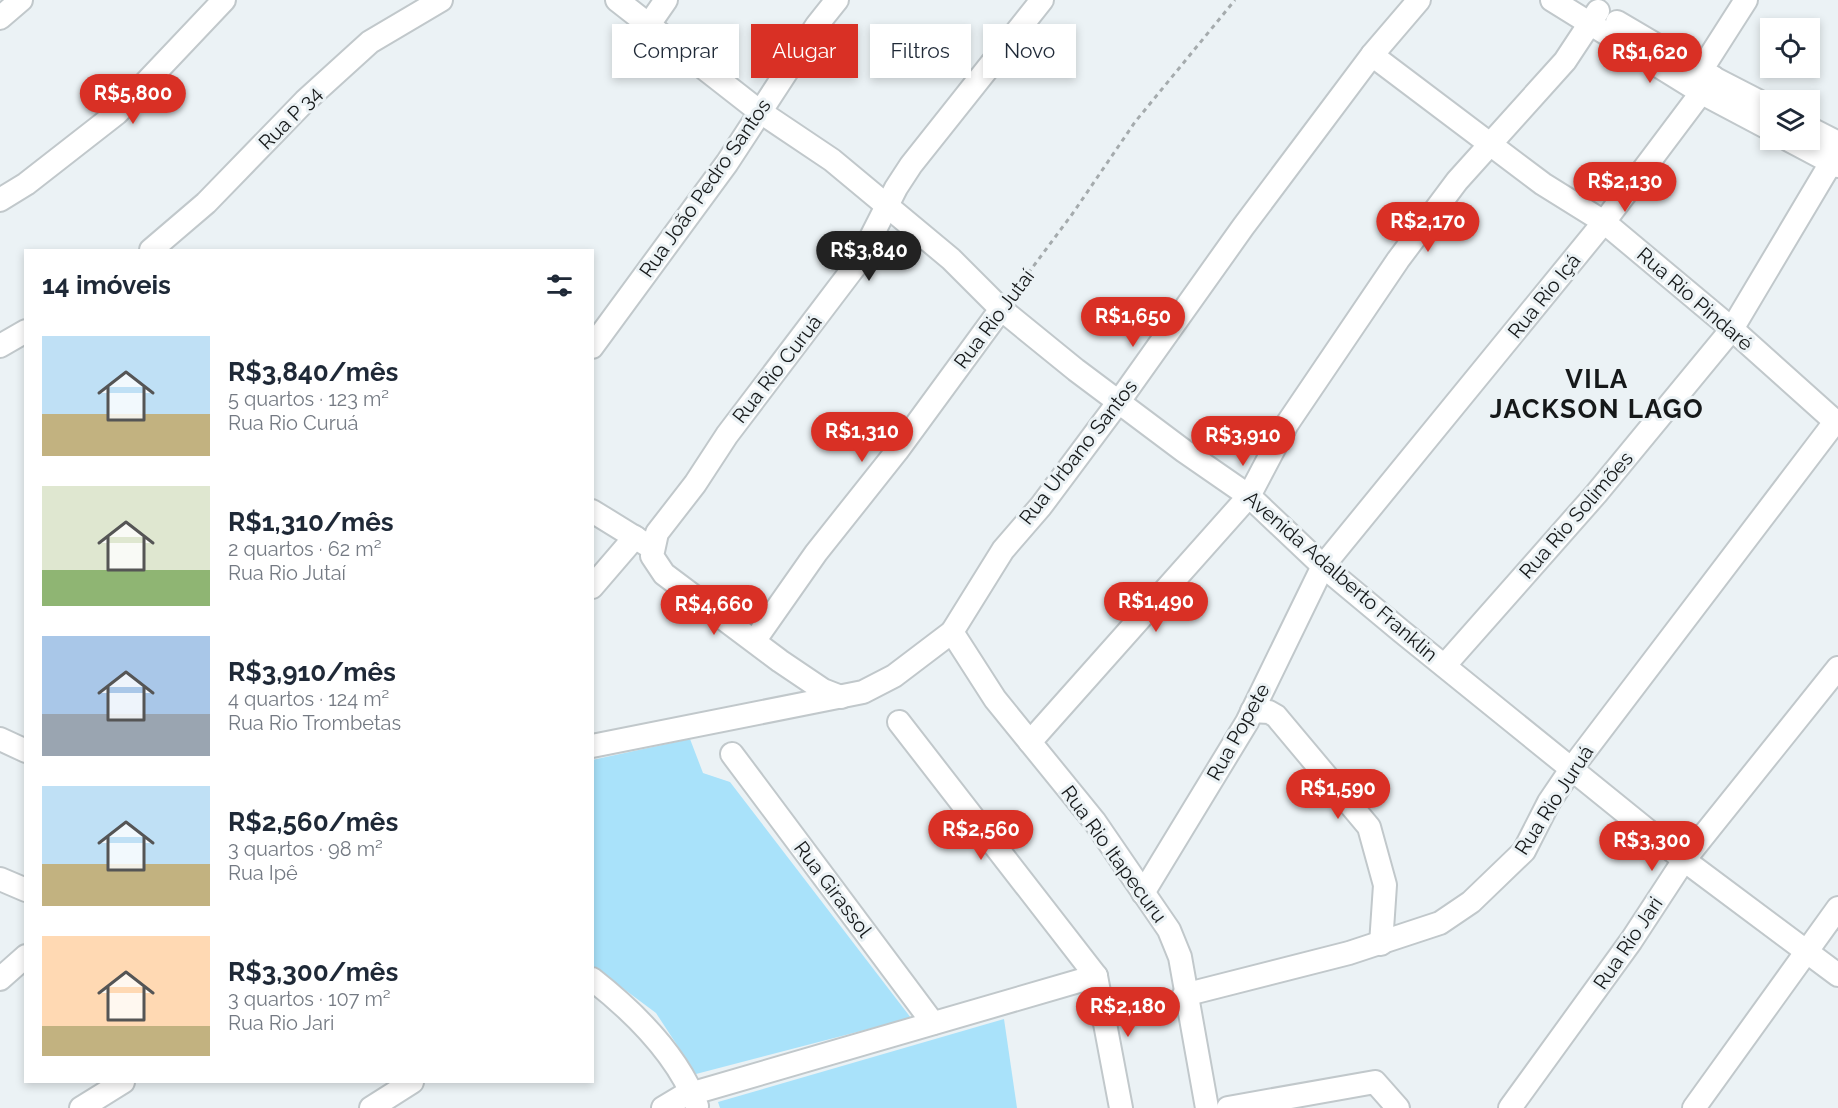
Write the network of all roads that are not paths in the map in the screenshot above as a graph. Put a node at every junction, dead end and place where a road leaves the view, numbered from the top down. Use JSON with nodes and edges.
{"nodes":[{"id":1,"x":21,"y":0,"type":"edge"},
{"id":2,"x":224,"y":0,"type":"edge"},
{"id":3,"x":441,"y":0,"type":"edge"},
{"id":4,"x":617,"y":0,"type":"edge"},
{"id":5,"x":666,"y":0,"type":"edge"},
{"id":6,"x":837,"y":0,"type":"edge"},
{"id":7,"x":1042,"y":0,"type":"edge"},
{"id":8,"x":1419,"y":0,"type":"edge"},
{"id":9,"x":1552,"y":0,"type":"edge"},
{"id":10,"x":1746,"y":0,"type":"edge"},
{"id":11,"x":1590,"y":11,"type":"edge"},
{"id":12,"x":0,"y":18,"type":"edge"},
{"id":13,"x":646,"y":24,"type":"edge"},
{"id":14,"x":649,"y":24,"type":"edge"},
{"id":15,"x":1372,"y":55,"type":"junction"},
{"id":16,"x":716,"y":78,"type":"edge"},
{"id":17,"x":1702,"y":82,"type":"junction"},
{"id":18,"x":1760,"y":103,"type":"edge"},
{"id":19,"x":759,"y":111,"type":"junction"},
{"id":20,"x":1760,"y":122,"type":"edge"},
{"id":21,"x":1820,"y":139,"type":"edge"},
{"id":22,"x":1490,"y":142,"type":"junction"},
{"id":23,"x":1819,"y":150,"type":"edge"},
{"id":24,"x":1837,"y":156,"type":"edge"},
{"id":25,"x":0,"y":200,"type":"edge"},
{"id":26,"x":888,"y":206,"type":"junction"},
{"id":27,"x":1604,"y":222,"type":"junction"},
{"id":28,"x":152,"y":249,"type":"edge"},
{"id":29,"x":1001,"y":309,"type":"junction"},
{"id":30,"x":1732,"y":330,"type":"junction"},
{"id":31,"x":24,"y":332,"type":"edge"},
{"id":32,"x":594,"y":344,"type":"edge"},
{"id":33,"x":1,"y":345,"type":"edge"},
{"id":34,"x":1120,"y":400,"type":"junction"},
{"id":35,"x":1836,"y":423,"type":"edge"},
{"id":36,"x":1249,"y":496,"type":"junction"},
{"id":37,"x":594,"y":512,"type":"edge"},
{"id":38,"x":648,"y":539,"type":"junction"},
{"id":39,"x":1323,"y":566,"type":"junction"},
{"id":40,"x":594,"y":585,"type":"edge"},
{"id":41,"x":952,"y":632,"type":"junction"},
{"id":42,"x":755,"y":640,"type":"junction"},
{"id":43,"x":1445,"y":665,"type":"junction"},
{"id":44,"x":1838,"y":668,"type":"edge"},
{"id":45,"x":841,"y":697,"type":"junction"},
{"id":46,"x":1252,"y":711,"type":"junction"},
{"id":47,"x":899,"y":722,"type":"dead end"},
{"id":48,"x":0,"y":739,"type":"edge"},
{"id":49,"x":1030,"y":742,"type":"junction"},
{"id":50,"x":594,"y":746,"type":"edge"},
{"id":51,"x":24,"y":750,"type":"edge"},
{"id":52,"x":732,"y":754,"type":"dead end"},
{"id":53,"x":1572,"y":768,"type":"junction"},
{"id":54,"x":1684,"y":860,"type":"junction"},
{"id":55,"x":0,"y":879,"type":"edge"},
{"id":56,"x":24,"y":889,"type":"edge"},
{"id":57,"x":1143,"y":893,"type":"junction"},
{"id":58,"x":1838,"y":908,"type":"edge"},
{"id":59,"x":1381,"y":944,"type":"junction"},
{"id":60,"x":1806,"y":950,"type":"junction"},
{"id":61,"x":24,"y":958,"type":"edge"},
{"id":62,"x":1838,"y":975,"type":"edge"},
{"id":63,"x":1096,"y":976,"type":"junction"},
{"id":64,"x":0,"y":979,"type":"edge"},
{"id":65,"x":594,"y":981,"type":"edge"},
{"id":66,"x":1184,"y":995,"type":"junction"},
{"id":67,"x":933,"y":1023,"type":"junction"},
{"id":68,"x":121,"y":1083,"type":"edge"},
{"id":69,"x":410,"y":1083,"type":"edge"},
{"id":70,"x":695,"y":1101,"type":"edge"},
{"id":71,"x":81,"y":1108,"type":"edge"},
{"id":72,"x":371,"y":1108,"type":"edge"},
{"id":73,"x":663,"y":1108,"type":"edge"},
{"id":74,"x":1120,"y":1108,"type":"edge"},
{"id":75,"x":1207,"y":1108,"type":"edge"},
{"id":76,"x":1228,"y":1108,"type":"edge"},
{"id":77,"x":1398,"y":1108,"type":"edge"},
{"id":78,"x":1510,"y":1108,"type":"edge"},
{"id":79,"x":1694,"y":1108,"type":"edge"}],
"edges":[{"from":1,"to":12,"type":"street"},
{"from":2,"to":25,"type":"street"},
{"from":3,"to":28,"type":"street","name":"Rua P 34"},
{"from":4,"to":13,"type":"street","name":"Avenida Adalberto Franklin"},
{"from":5,"to":14,"type":"street"},
{"from":6,"to":19,"type":"street","name":"Rua João Pedro Santos"},
{"from":7,"to":26,"type":"street","name":"Rua Rio Curuá"},
{"from":8,"to":15,"type":"street","name":"Rua Urbano Santos"},
{"from":9,"to":11,"type":"street"},
{"from":10,"to":17,"type":"street","name":"Rua Rio Içá"},
{"from":11,"to":17,"type":"street"},
{"from":11,"to":22,"type":"street"},
{"from":15,"to":22,"type":"street","name":"Rua Rio Pindaré"},
{"from":15,"to":34,"type":"street","name":"Rua Urbano Santos"},
{"from":16,"to":19,"type":"street","name":"Avenida Adalberto Franklin"},
{"from":17,"to":18,"type":"street"},
{"from":17,"to":20,"type":"street"},
{"from":17,"to":27,"type":"street","name":"Rua Rio Içá"},
{"from":19,"to":26,"type":"street","name":"Avenida Adalberto Franklin"},
{"from":19,"to":32,"type":"street","name":"Rua João Pedro Santos"},
{"from":21,"to":24,"type":"street"},
{"from":22,"to":27,"type":"street","name":"Rua Rio Pindaré"},
{"from":22,"to":36,"type":"street"},
{"from":23,"to":24,"type":"street"},
{"from":24,"to":30,"type":"street","name":"Rua Rio Solimões"},
{"from":26,"to":29,"type":"street","name":"Avenida Adalberto Franklin"},
{"from":26,"to":38,"type":"street","name":"Rua Rio Curuá"},
{"from":27,"to":30,"type":"street","name":"Rua Rio Pindaré"},
{"from":27,"to":39,"type":"street","name":"Rua Rio Içá"},
{"from":29,"to":34,"type":"street","name":"Avenida Adalberto Franklin"},
{"from":29,"to":42,"type":"street","name":"Rua Rio Jutaí"},
{"from":30,"to":35,"type":"street","name":"Rua Rio Pindaré"},
{"from":30,"to":43,"type":"street","name":"Rua Rio Solimões"},
{"from":31,"to":33,"type":"street"},
{"from":34,"to":36,"type":"street","name":"Avenida Adalberto Franklin"},
{"from":34,"to":41,"type":"street","name":"Rua Urbano Santos"},
{"from":35,"to":53,"type":"street","name":"Rua Rio Juruá"},
{"from":36,"to":39,"type":"street","name":"Avenida Adalberto Franklin"},
{"from":36,"to":49,"type":"street"},
{"from":37,"to":38,"type":"street"},
{"from":38,"to":40,"type":"street","name":"Rua Rio Curuá"},
{"from":38,"to":42,"type":"street"},
{"from":39,"to":43,"type":"street","name":"Avenida Adalberto Franklin"},
{"from":39,"to":46,"type":"street","name":"Rua Popete"},
{"from":41,"to":45,"type":"street","name":"Rua Urbano Santos"},
{"from":41,"to":49,"type":"street","name":"Rua Rio Itapecuru"},
{"from":42,"to":45,"type":"street"},
{"from":43,"to":53,"type":"street","name":"Avenida Adalberto Franklin"},
{"from":44,"to":54,"type":"street","name":"Rua Rio Jari"},
{"from":45,"to":50,"type":"street","name":"Rua Urbano Santos"},
{"from":46,"to":57,"type":"street","name":"Rua Popete"},
{"from":46,"to":59,"type":"street"},
{"from":47,"to":63,"type":"street"},
{"from":48,"to":51,"type":"street"},
{"from":49,"to":57,"type":"street","name":"Rua Rio Itapecuru"},
{"from":52,"to":67,"type":"street","name":"Rua Girassol"},
{"from":53,"to":54,"type":"street","name":"Avenida Adalberto Franklin"},
{"from":53,"to":59,"type":"street","name":"Rua Rio Juruá"},
{"from":54,"to":60,"type":"street","name":"Avenida Adalberto Franklin"},
{"from":54,"to":78,"type":"street","name":"Rua Rio Jari"},
{"from":55,"to":56,"type":"street"},
{"from":57,"to":66,"type":"street","name":"Rua Rio Itapecuru"},
{"from":58,"to":60,"type":"street"},
{"from":59,"to":66,"type":"street","name":"Rua Rio Juruá"},
{"from":60,"to":62,"type":"street","name":"Avenida Adalberto Franklin"},
{"from":60,"to":79,"type":"street"},
{"from":61,"to":64,"type":"street"},
{"from":63,"to":67,"type":"street"},
{"from":63,"to":74,"type":"street"},
{"from":65,"to":70,"type":"street"},
{"from":66,"to":75,"type":"street","name":"Rua Rio Itapecuru"},
{"from":67,"to":70,"type":"street"},
{"from":68,"to":71,"type":"street"},
{"from":69,"to":72,"type":"street"},
{"from":70,"to":73,"type":"street"},
{"from":76,"to":77,"type":"street"}]}
